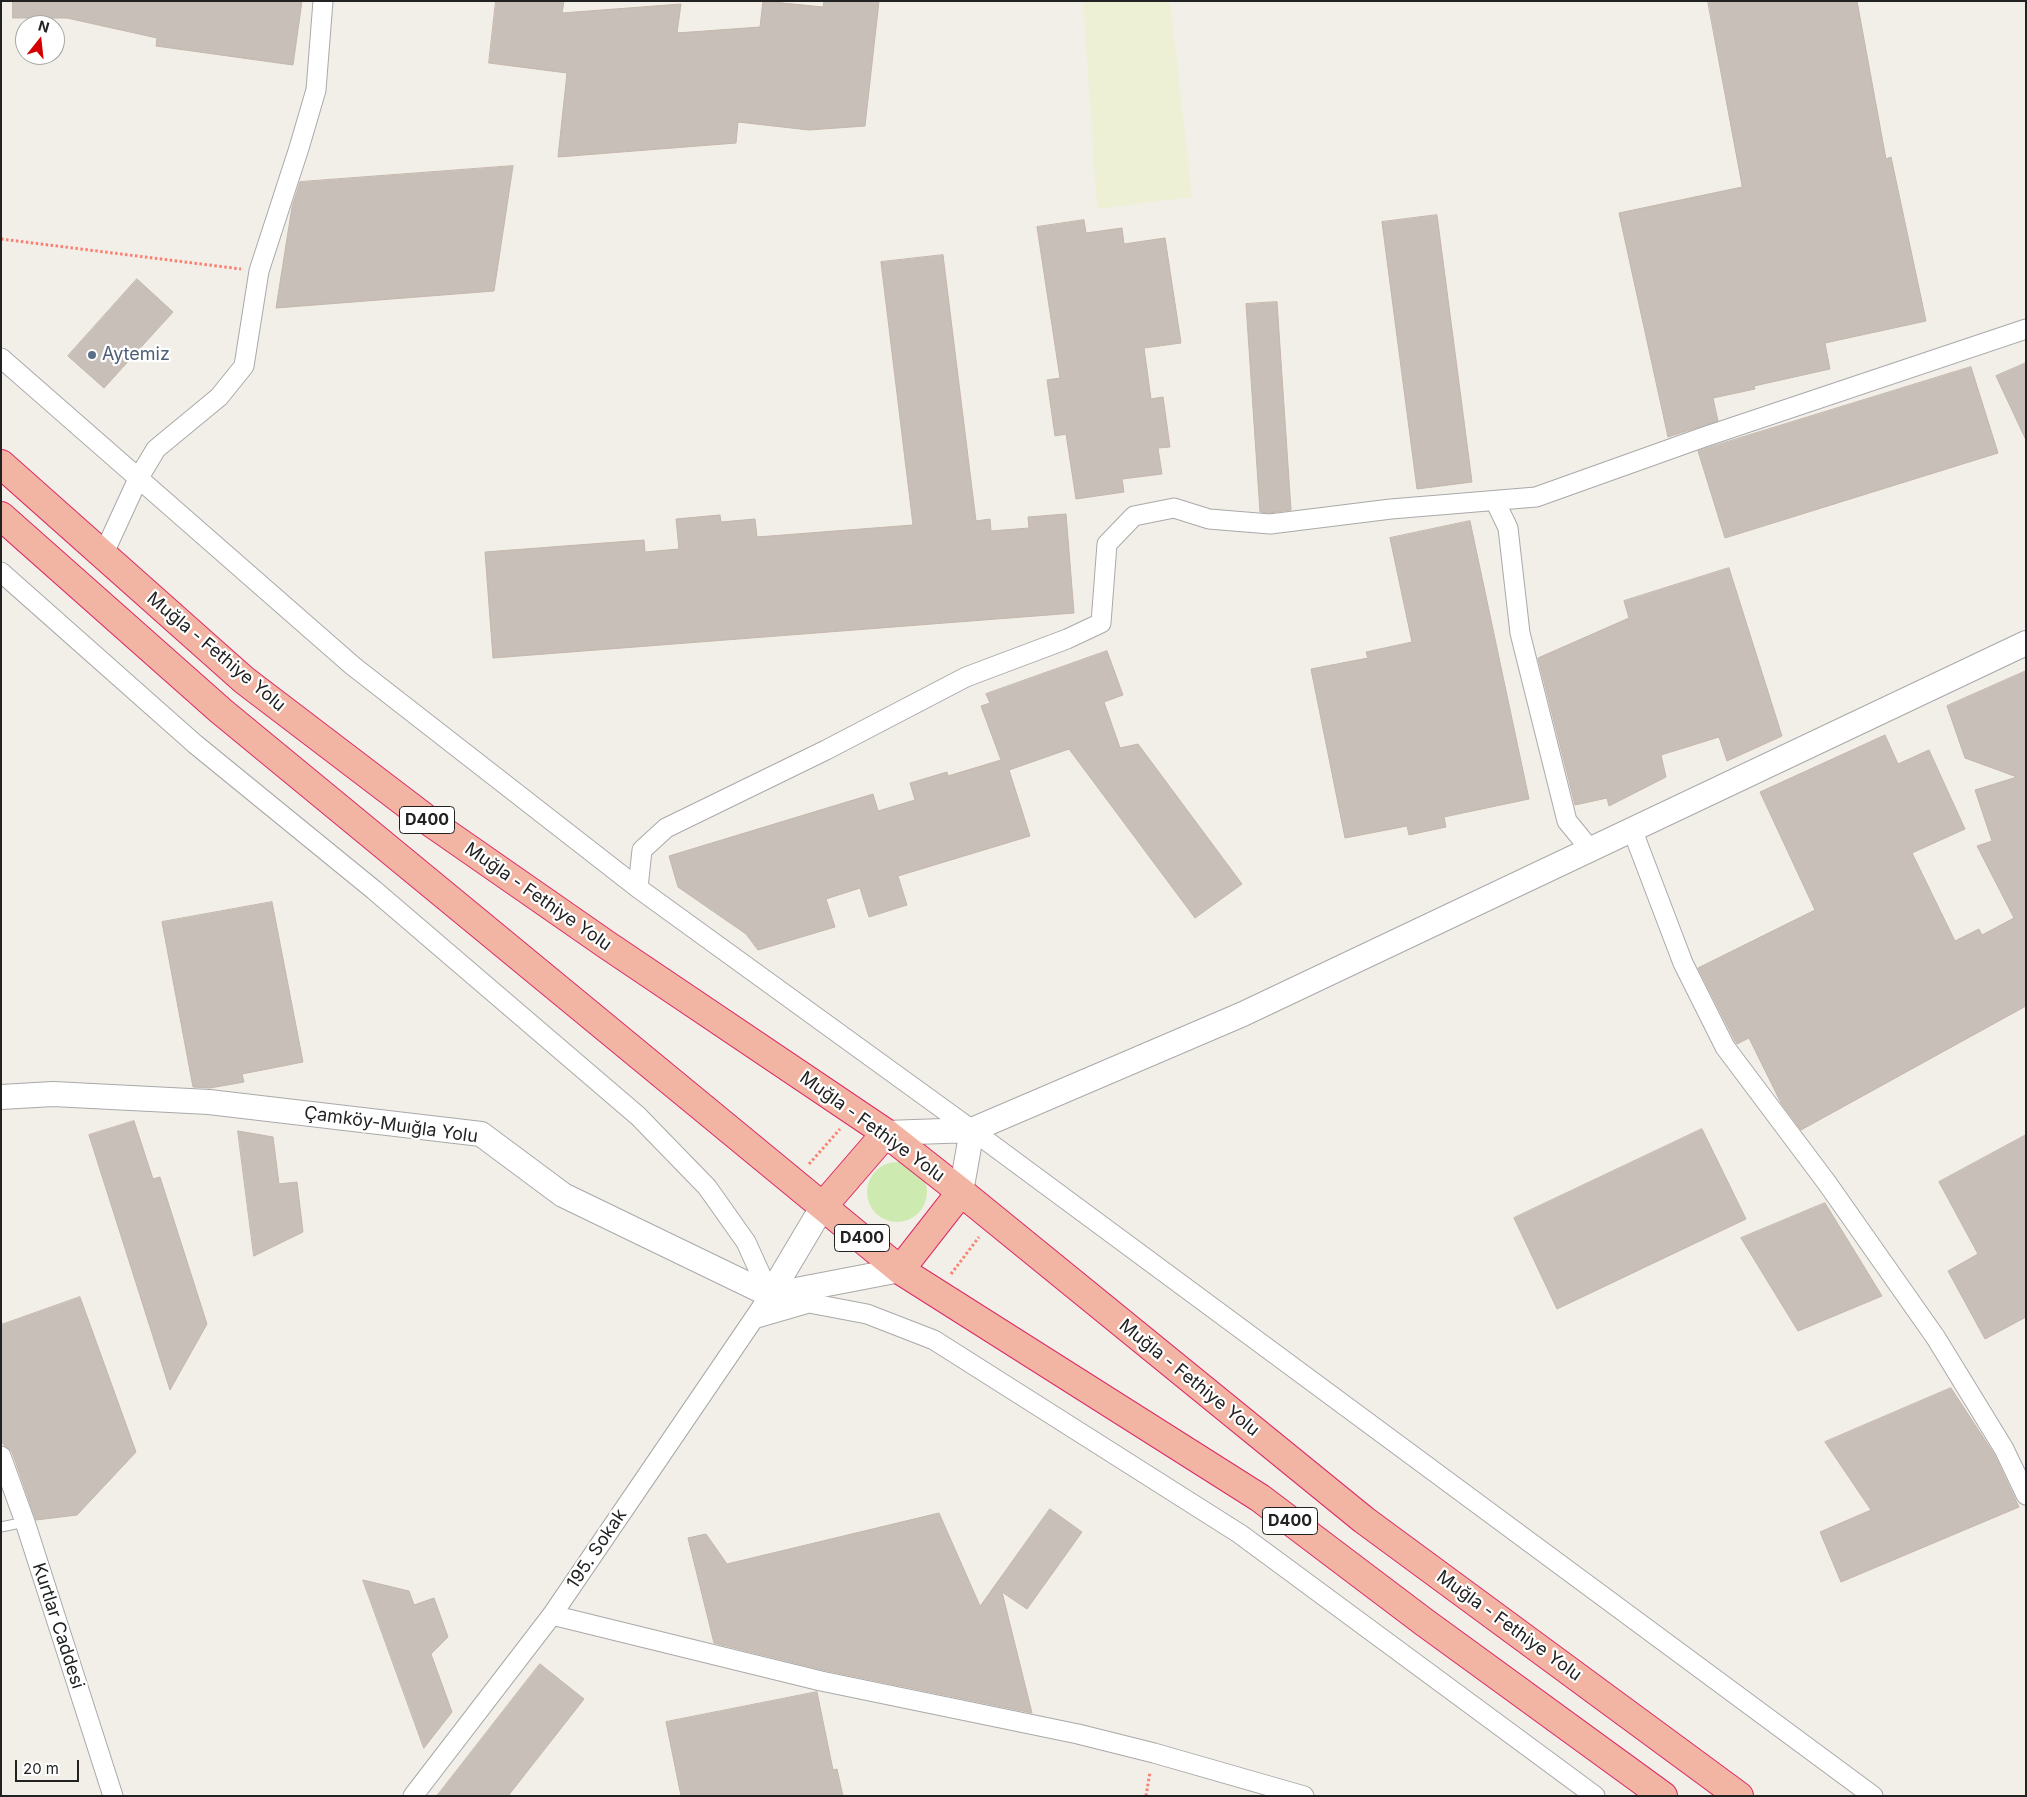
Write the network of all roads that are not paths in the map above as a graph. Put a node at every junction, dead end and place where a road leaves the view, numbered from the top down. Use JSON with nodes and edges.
{"nodes":[{"id":1,"x":323,"y":1,"type":"edge"},
{"id":2,"x":2026,"y":329,"type":"edge"},
{"id":3,"x":1,"y":358,"type":"edge"},
{"id":4,"x":1,"y":464,"type":"edge"},
{"id":5,"x":138,"y":478,"type":"junction"},
{"id":6,"x":1495,"y":500,"type":"junction"},
{"id":7,"x":1,"y":516,"type":"edge"},
{"id":8,"x":103,"y":555,"type":"junction"},
{"id":9,"x":1,"y":572,"type":"edge"},
{"id":10,"x":2026,"y":643,"type":"edge"},
{"id":11,"x":1632,"y":829,"type":"junction"},
{"id":12,"x":1590,"y":849,"type":"junction"},
{"id":13,"x":638,"y":888,"type":"junction"},
{"id":14,"x":1,"y":1097,"type":"edge"},
{"id":15,"x":972,"y":1130,"type":"junction"},
{"id":16,"x":886,"y":1134,"type":"junction"},
{"id":17,"x":961,"y":1192,"type":"junction"},
{"id":18,"x":823,"y":1206,"type":"junction"},
{"id":19,"x":900,"y":1270,"type":"junction"},
{"id":20,"x":770,"y":1295,"type":"junction"},
{"id":21,"x":754,"y":1319,"type":"junction"},
{"id":22,"x":1,"y":1456,"type":"edge"},
{"id":23,"x":2026,"y":1495,"type":"edge"},
{"id":24,"x":25,"y":1522,"type":"junction"},
{"id":25,"x":1,"y":1527,"type":"edge"},
{"id":26,"x":552,"y":1615,"type":"junction"},
{"id":27,"x":113,"y":1796,"type":"edge"},
{"id":28,"x":413,"y":1796,"type":"edge"},
{"id":29,"x":1304,"y":1796,"type":"edge"},
{"id":30,"x":1595,"y":1796,"type":"edge"},
{"id":31,"x":1663,"y":1796,"type":"edge"},
{"id":32,"x":1739,"y":1796,"type":"edge"},
{"id":33,"x":1873,"y":1796,"type":"edge"}],
"edges":[{"from":1,"to":5,"type":"street"},
{"from":2,"to":6,"type":"street"},
{"from":3,"to":5,"type":"street"},
{"from":4,"to":8,"type":"highway","name":"Muğla - Fethiye Yolu","number":"D400"},
{"from":5,"to":8,"type":"street"},
{"from":5,"to":13,"type":"street"},
{"from":6,"to":12,"type":"street"},
{"from":6,"to":13,"type":"street"},
{"from":7,"to":18,"type":"highway","number":"D400"},
{"from":8,"to":16,"type":"highway","name":"Muğla - Fethiye Yolu","number":"D400"},
{"from":9,"to":20,"type":"street"},
{"from":10,"to":11,"type":"street"},
{"from":11,"to":12,"type":"street"},
{"from":11,"to":23,"type":"street"},
{"from":12,"to":15,"type":"street"},
{"from":13,"to":15,"type":"street"},
{"from":14,"to":20,"type":"street","name":"Çamköy-Muığla Yolu"},
{"from":15,"to":16,"type":"street"},
{"from":15,"to":17,"type":"street"},
{"from":15,"to":33,"type":"street"},
{"from":16,"to":17,"type":"highway","name":"Muğla - Fethiye Yolu","number":"D400"},
{"from":16,"to":18,"type":"highway"},
{"from":17,"to":19,"type":"highway"},
{"from":17,"to":32,"type":"highway","name":"Muğla - Fethiye Yolu","number":"D400"},
{"from":18,"to":19,"type":"highway","number":"D400"},
{"from":18,"to":20,"type":"street"},
{"from":19,"to":20,"type":"street"},
{"from":19,"to":31,"type":"highway","number":"D400"},
{"from":20,"to":21,"type":"street","name":"195. Sokak"},
{"from":21,"to":26,"type":"street","name":"195. Sokak"},
{"from":21,"to":30,"type":"street"},
{"from":22,"to":24,"type":"street","name":"Kurtlar Caddesi"},
{"from":24,"to":25,"type":"lane"},
{"from":24,"to":27,"type":"street","name":"Kurtlar Caddesi"},
{"from":26,"to":28,"type":"street","name":"195. Sokak"},
{"from":26,"to":29,"type":"street"}]}
